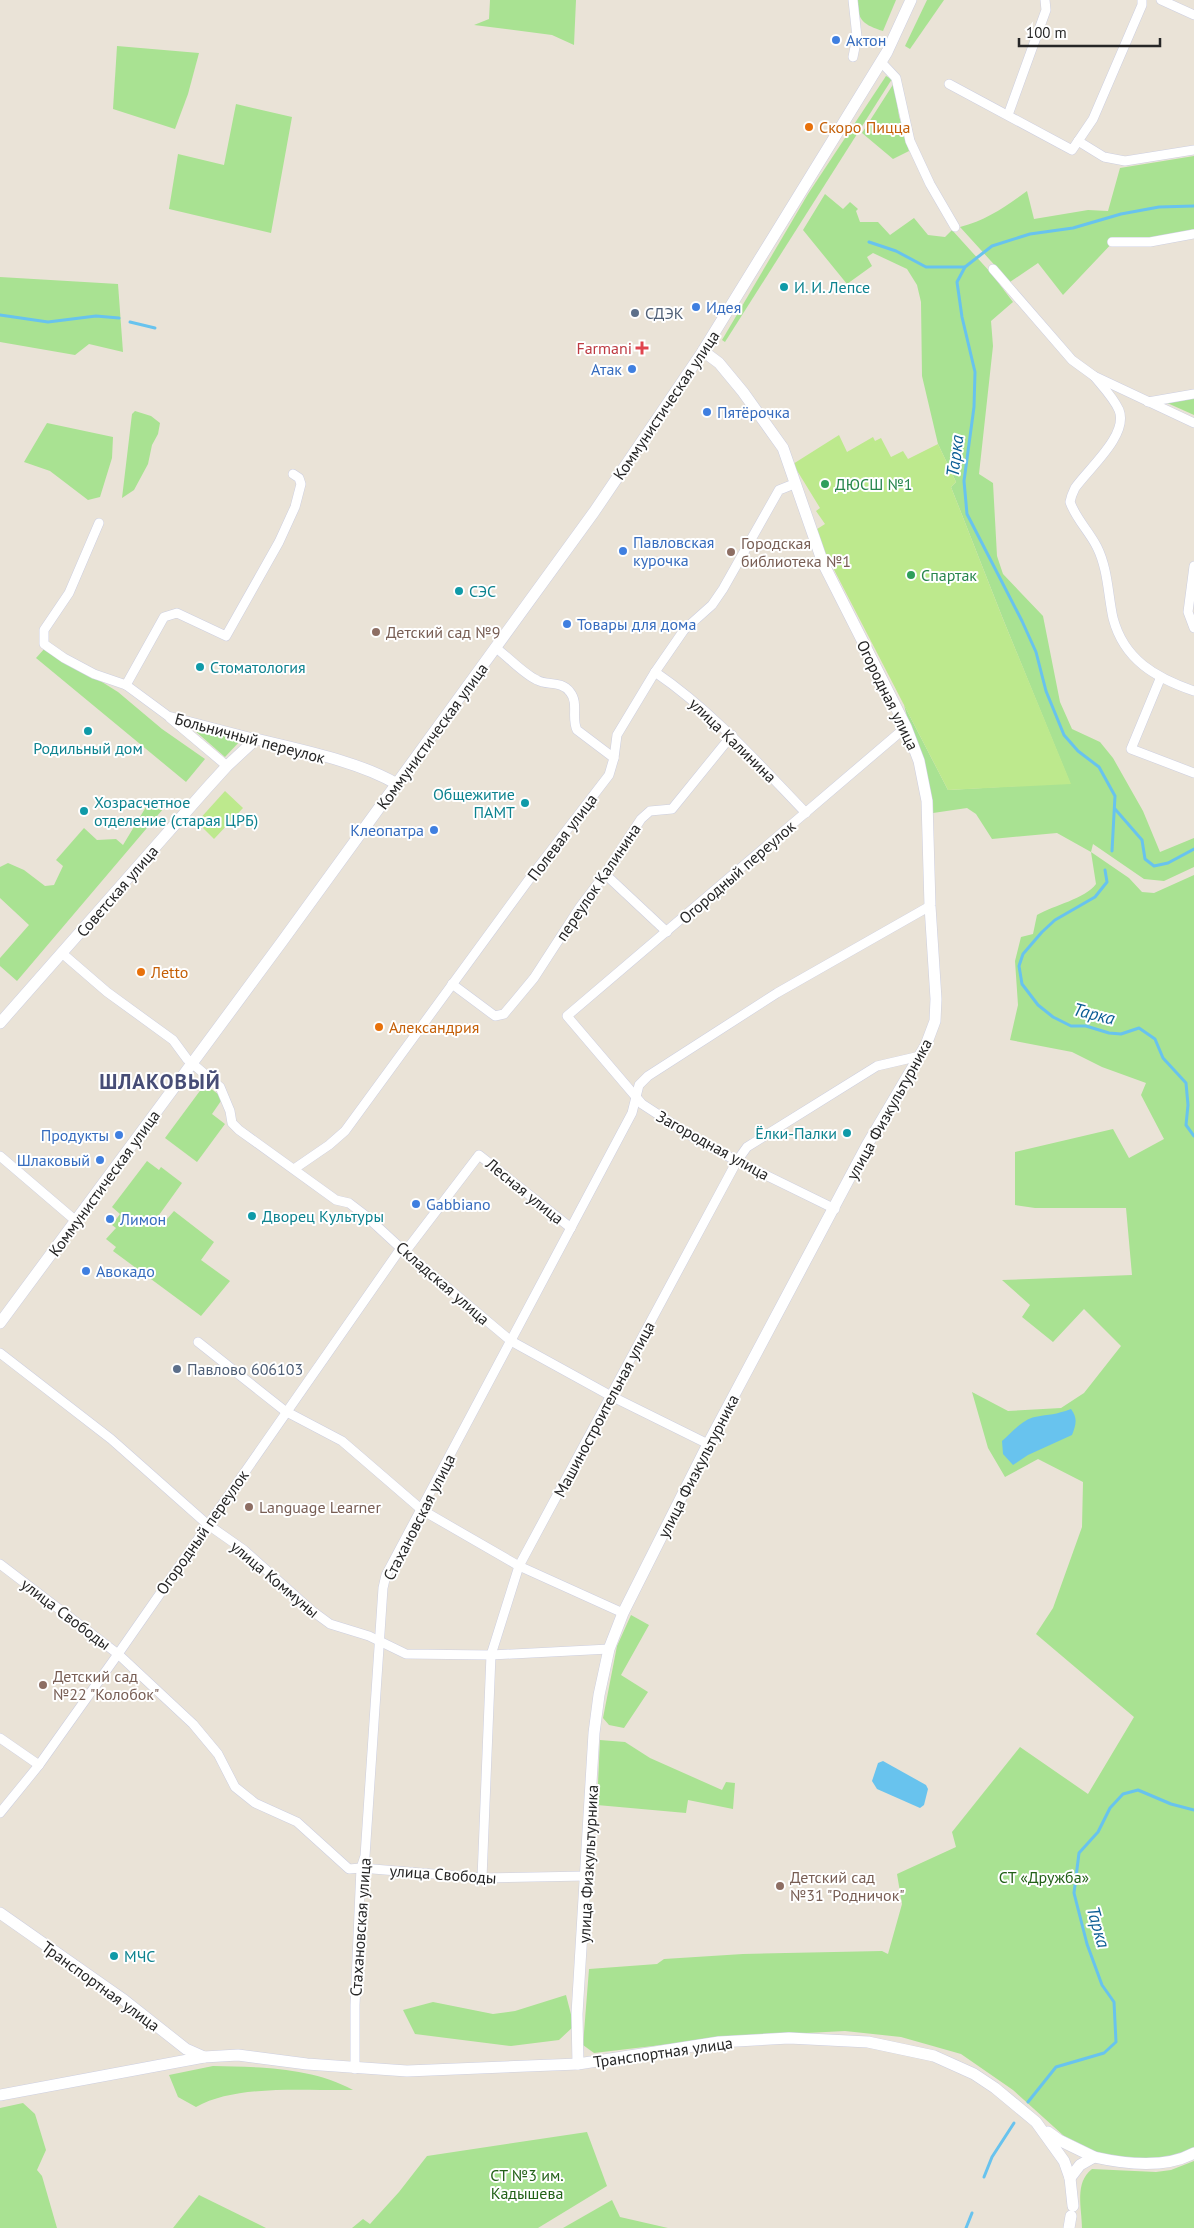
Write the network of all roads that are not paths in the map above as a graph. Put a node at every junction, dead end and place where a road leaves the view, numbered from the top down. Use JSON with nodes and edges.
{"nodes":[{"id":1,"x":853,"y":0,"type":"edge"},
{"id":2,"x":911,"y":0,"type":"edge"},
{"id":3,"x":1045,"y":0,"type":"edge"},
{"id":4,"x":1142,"y":0,"type":"edge"},
{"id":5,"x":1161,"y":0,"type":"edge"},
{"id":6,"x":1194,"y":15,"type":"edge"},
{"id":7,"x":853,"y":57,"type":"dead end"},
{"id":8,"x":882,"y":62,"type":"junction"},
{"id":9,"x":949,"y":84,"type":"dead end"},
{"id":10,"x":1008,"y":115,"type":"junction"},
{"id":11,"x":1078,"y":141,"type":"junction"},
{"id":12,"x":1194,"y":150,"type":"edge"},
{"id":13,"x":955,"y":227,"type":"dead end"},
{"id":14,"x":1194,"y":234,"type":"edge"},
{"id":15,"x":1112,"y":242,"type":"dead end"},
{"id":16,"x":993,"y":269,"type":"dead end"},
{"id":17,"x":703,"y":351,"type":"junction"},
{"id":18,"x":1094,"y":376,"type":"junction"},
{"id":19,"x":1194,"y":394,"type":"edge"},
{"id":20,"x":1145,"y":402,"type":"junction"},
{"id":21,"x":1194,"y":423,"type":"edge"},
{"id":22,"x":293,"y":474,"type":"dead end"},
{"id":23,"x":794,"y":484,"type":"junction"},
{"id":24,"x":99,"y":523,"type":"dead end"},
{"id":25,"x":1194,"y":566,"type":"edge"},
{"id":26,"x":1194,"y":628,"type":"edge"},
{"id":27,"x":496,"y":648,"type":"junction"},
{"id":28,"x":655,"y":672,"type":"junction"},
{"id":29,"x":1160,"y":678,"type":"junction"},
{"id":30,"x":126,"y":685,"type":"junction"},
{"id":31,"x":1194,"y":691,"type":"edge"},
{"id":32,"x":168,"y":716,"type":"junction"},
{"id":33,"x":906,"y":727,"type":"junction"},
{"id":34,"x":732,"y":735,"type":"junction"},
{"id":35,"x":256,"y":739,"type":"junction"},
{"id":36,"x":614,"y":758,"type":"junction"},
{"id":37,"x":227,"y":766,"type":"junction"},
{"id":38,"x":1194,"y":772,"type":"edge"},
{"id":39,"x":397,"y":784,"type":"junction"},
{"id":40,"x":806,"y":812,"type":"junction"},
{"id":41,"x":605,"y":874,"type":"junction"},
{"id":42,"x":930,"y":906,"type":"junction"},
{"id":43,"x":667,"y":932,"type":"junction"},
{"id":44,"x":63,"y":954,"type":"junction"},
{"id":45,"x":452,"y":984,"type":"junction"},
{"id":46,"x":567,"y":1016,"type":"joint"},
{"id":47,"x":0,"y":1023,"type":"edge"},
{"id":48,"x":920,"y":1056,"type":"junction"},
{"id":49,"x":192,"y":1063,"type":"junction"},
{"id":50,"x":636,"y":1099,"type":"junction"},
{"id":51,"x":479,"y":1155,"type":"joint"},
{"id":52,"x":0,"y":1156,"type":"edge"},
{"id":53,"x":737,"y":1161,"type":"junction"},
{"id":54,"x":294,"y":1169,"type":"junction"},
{"id":55,"x":835,"y":1209,"type":"junction"},
{"id":56,"x":76,"y":1221,"type":"junction"},
{"id":57,"x":571,"y":1228,"type":"junction"},
{"id":58,"x":403,"y":1250,"type":"junction"},
{"id":59,"x":0,"y":1323,"type":"edge"},
{"id":60,"x":511,"y":1341,"type":"junction"},
{"id":61,"x":198,"y":1342,"type":"dead end"},
{"id":62,"x":0,"y":1353,"type":"edge"},
{"id":63,"x":612,"y":1396,"type":"junction"},
{"id":64,"x":285,"y":1411,"type":"junction"},
{"id":65,"x":708,"y":1444,"type":"junction"},
{"id":66,"x":422,"y":1510,"type":"junction"},
{"id":67,"x":207,"y":1524,"type":"junction"},
{"id":68,"x":0,"y":1564,"type":"edge"},
{"id":69,"x":519,"y":1566,"type":"junction"},
{"id":70,"x":623,"y":1613,"type":"junction"},
{"id":71,"x":380,"y":1643,"type":"junction"},
{"id":72,"x":609,"y":1649,"type":"junction"},
{"id":73,"x":118,"y":1654,"type":"junction"},
{"id":74,"x":491,"y":1655,"type":"junction"},
{"id":75,"x":0,"y":1738,"type":"edge"},
{"id":76,"x":39,"y":1765,"type":"junction"},
{"id":77,"x":0,"y":1813,"type":"edge"},
{"id":78,"x":361,"y":1868,"type":"junction"},
{"id":79,"x":586,"y":1876,"type":"junction"},
{"id":80,"x":482,"y":1878,"type":"junction"},
{"id":81,"x":0,"y":1914,"type":"edge"},
{"id":82,"x":204,"y":2057,"type":"junction"},
{"id":83,"x":578,"y":2064,"type":"junction"},
{"id":84,"x":355,"y":2068,"type":"junction"},
{"id":85,"x":0,"y":2094,"type":"edge"},
{"id":86,"x":1036,"y":2122,"type":"junction"},
{"id":87,"x":1194,"y":2153,"type":"edge"},
{"id":88,"x":1094,"y":2158,"type":"junction"},
{"id":89,"x":1070,"y":2178,"type":"junction"},
{"id":90,"x":1069,"y":2228,"type":"edge"}],
"edges":[{"from":1,"to":7,"type":"street"},
{"from":2,"to":8,"type":"street","name":"Коммунистическая улица"},
{"from":3,"to":10,"type":"street"},
{"from":4,"to":11,"type":"street"},
{"from":5,"to":6,"type":"street"},
{"from":8,"to":13,"type":"street"},
{"from":8,"to":17,"type":"street","name":"Коммунистическая улица"},
{"from":9,"to":10,"type":"street"},
{"from":10,"to":11,"type":"street"},
{"from":11,"to":12,"type":"street"},
{"from":14,"to":15,"type":"street"},
{"from":16,"to":18,"type":"street"},
{"from":17,"to":23,"type":"street","name":"Огородная улица"},
{"from":17,"to":27,"type":"street","name":"Коммунистическая улица"},
{"from":18,"to":20,"type":"street"},
{"from":18,"to":29,"type":"street"},
{"from":19,"to":20,"type":"street"},
{"from":20,"to":21,"type":"street"},
{"from":22,"to":30,"type":"street"},
{"from":23,"to":28,"type":"street","name":"Полевая улица"},
{"from":23,"to":33,"type":"street","name":"Огородная улица"},
{"from":24,"to":30,"type":"street","name":"Больничный переулок"},
{"from":25,"to":26,"type":"street"},
{"from":27,"to":36,"type":"street"},
{"from":27,"to":39,"type":"street","name":"Коммунистическая улица"},
{"from":28,"to":34,"type":"street","name":"улица Калинина"},
{"from":28,"to":36,"type":"street","name":"Полевая улица"},
{"from":29,"to":31,"type":"street"},
{"from":29,"to":38,"type":"street"},
{"from":30,"to":32,"type":"street","name":"Больничный переулок"},
{"from":32,"to":35,"type":"street","name":"Больничный переулок"},
{"from":32,"to":37,"type":"street"},
{"from":33,"to":40,"type":"street","name":"Огородный переулок"},
{"from":33,"to":42,"type":"street","name":"Огородная улица"},
{"from":34,"to":40,"type":"street","name":"улица Калинина"},
{"from":34,"to":41,"type":"street","name":"переулок Калинина"},
{"from":35,"to":37,"type":"street","name":"Советская улица"},
{"from":35,"to":39,"type":"street","name":"Больничный переулок"},
{"from":36,"to":45,"type":"street","name":"Полевая улица"},
{"from":37,"to":44,"type":"street","name":"Советская улица"},
{"from":39,"to":49,"type":"street","name":"Коммунистическая улица"},
{"from":40,"to":43,"type":"street","name":"Огородный переулок"},
{"from":41,"to":43,"type":"street"},
{"from":41,"to":45,"type":"street","name":"переулок Калинина"},
{"from":42,"to":48,"type":"street","name":"улица Физкультурника"},
{"from":42,"to":50,"type":"street"},
{"from":43,"to":46,"type":"street","name":"Огородный переулок"},
{"from":44,"to":47,"type":"street","name":"Советская улица"},
{"from":44,"to":49,"type":"street","name":"Складская улица"},
{"from":45,"to":54,"type":"street","name":"Полевая улица"},
{"from":46,"to":50,"type":"street","name":"Загородная улица"},
{"from":48,"to":53,"type":"street","name":"Машиностроительная улица"},
{"from":48,"to":55,"type":"street","name":"улица Физкультурника"},
{"from":49,"to":54,"type":"street","name":"Складская улица"},
{"from":49,"to":56,"type":"street","name":"Коммунистическая улица"},
{"from":50,"to":53,"type":"street","name":"Загородная улица"},
{"from":50,"to":57,"type":"street","name":"Стахановская улица"},
{"from":51,"to":57,"type":"street","name":"Лесная улица"},
{"from":51,"to":58,"type":"street","name":"Огородный переулок"},
{"from":52,"to":56,"type":"street"},
{"from":53,"to":55,"type":"street","name":"Загородная улица"},
{"from":53,"to":63,"type":"street","name":"Машиностроительная улица"},
{"from":54,"to":58,"type":"street","name":"Складская улица"},
{"from":55,"to":65,"type":"street","name":"улица Физкультурника"},
{"from":56,"to":59,"type":"street","name":"Коммунистическая улица"},
{"from":57,"to":60,"type":"street","name":"Стахановская улица"},
{"from":58,"to":60,"type":"street","name":"Складская улица"},
{"from":58,"to":64,"type":"street","name":"Огородный переулок"},
{"from":60,"to":63,"type":"street","name":"Складская улица"},
{"from":60,"to":66,"type":"street","name":"Стахановская улица"},
{"from":61,"to":64,"type":"street"},
{"from":62,"to":67,"type":"street","name":"улица Коммуны"},
{"from":63,"to":65,"type":"street","name":"Складская улица"},
{"from":63,"to":69,"type":"street","name":"Машиностроительная улица"},
{"from":64,"to":66,"type":"street"},
{"from":64,"to":67,"type":"street","name":"Огородный переулок"},
{"from":65,"to":70,"type":"street","name":"улица Физкультурника"},
{"from":66,"to":69,"type":"street"},
{"from":66,"to":71,"type":"street","name":"Стахановская улица"},
{"from":67,"to":71,"type":"street","name":"улица Коммуны"},
{"from":67,"to":73,"type":"street","name":"Огородный переулок"},
{"from":68,"to":73,"type":"street","name":"улица Свободы"},
{"from":69,"to":70,"type":"street"},
{"from":69,"to":74,"type":"street","name":"Машиностроительная улица"},
{"from":70,"to":72,"type":"street","name":"улица Физкультурника"},
{"from":71,"to":74,"type":"street","name":"улица Коммуны"},
{"from":71,"to":78,"type":"street","name":"Стахановская улица"},
{"from":72,"to":74,"type":"street","name":"улица Коммуны"},
{"from":72,"to":79,"type":"street","name":"улица Физкультурника"},
{"from":73,"to":76,"type":"street","name":"Огородный переулок"},
{"from":73,"to":78,"type":"street","name":"улица Свободы"},
{"from":74,"to":80,"type":"street","name":"Машиностроительная улица"},
{"from":75,"to":76,"type":"street"},
{"from":76,"to":77,"type":"street","name":"Огородный переулок"},
{"from":78,"to":80,"type":"street","name":"улица Свободы"},
{"from":78,"to":84,"type":"street","name":"Стахановская улица"},
{"from":79,"to":80,"type":"street","name":"улица Свободы"},
{"from":79,"to":83,"type":"street","name":"улица Физкультурника"},
{"from":81,"to":82,"type":"street","name":"Транспортная улица"},
{"from":82,"to":84,"type":"street","name":"Транспортная улица"},
{"from":82,"to":85,"type":"street","name":"Транспортная улица"},
{"from":83,"to":84,"type":"street","name":"Транспортная улица"},
{"from":83,"to":86,"type":"street","name":"Транспортная улица"},
{"from":86,"to":88,"type":"street"},
{"from":86,"to":89,"type":"street","name":"Транспортная улица"},
{"from":87,"to":88,"type":"street"},
{"from":88,"to":89,"type":"street"},
{"from":89,"to":90,"type":"street","name":"Транспортная улица"}]}
